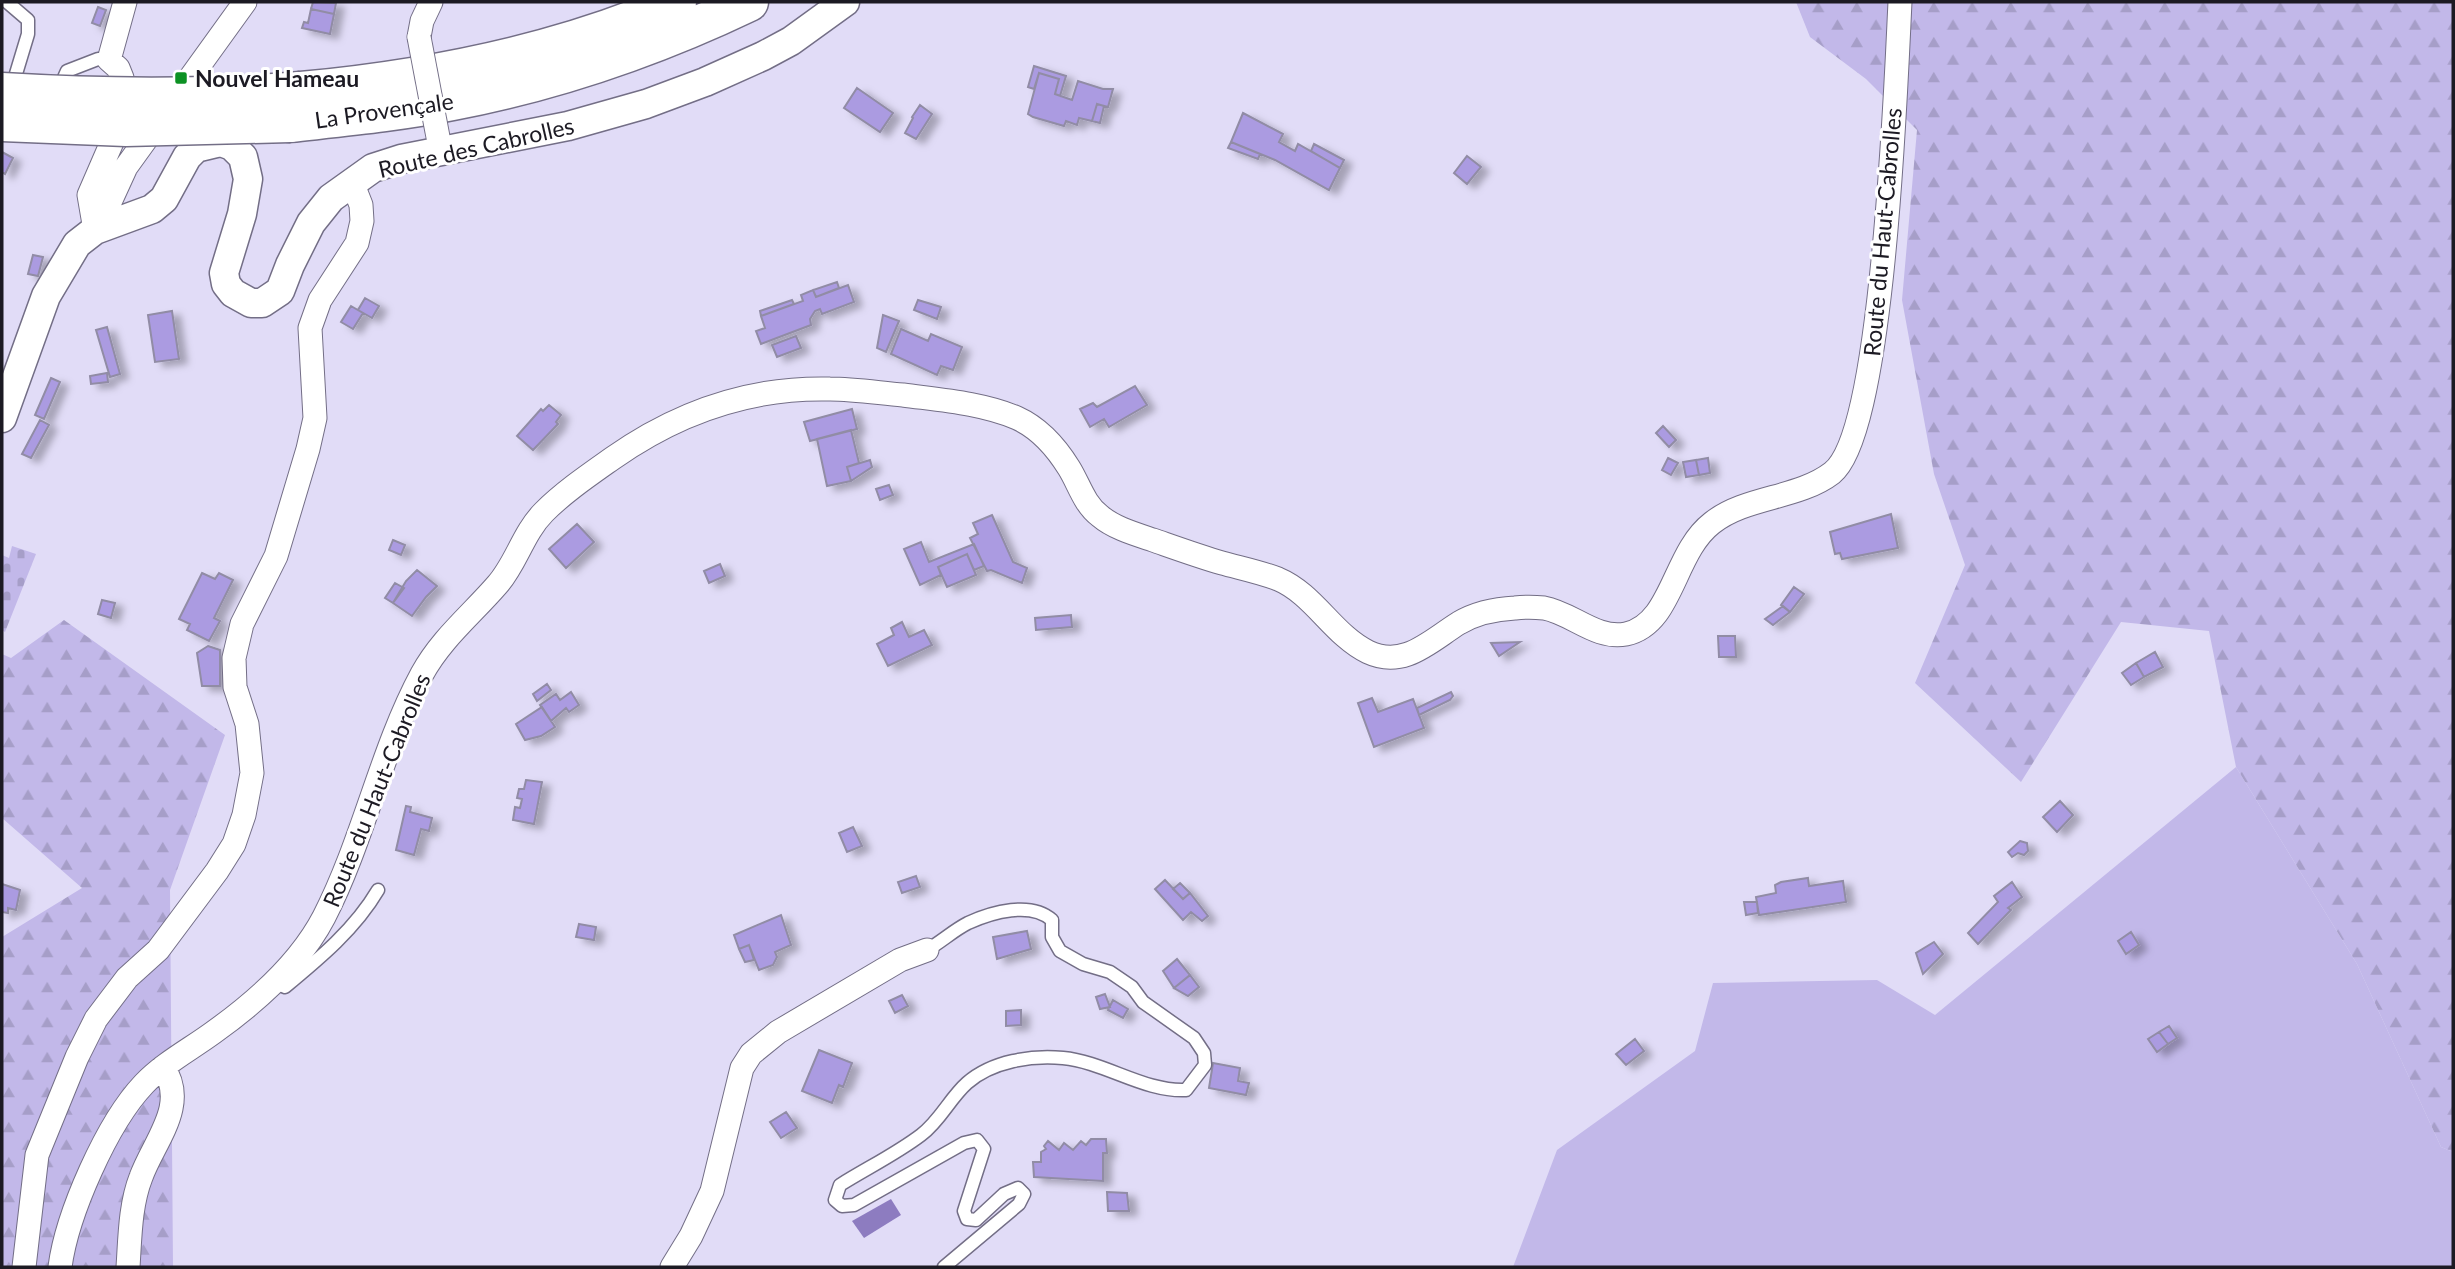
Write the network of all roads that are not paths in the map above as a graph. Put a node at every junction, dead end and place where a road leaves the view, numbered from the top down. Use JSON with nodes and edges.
{"nodes":[{"id":1,"x":7,"y":2,"type":"edge"},
{"id":2,"x":125,"y":2,"type":"edge"},
{"id":3,"x":245,"y":2,"type":"edge"},
{"id":4,"x":431,"y":2,"type":"edge"},
{"id":5,"x":677,"y":2,"type":"edge"},
{"id":6,"x":749,"y":2,"type":"edge"},
{"id":7,"x":845,"y":2,"type":"edge"},
{"id":8,"x":1900,"y":2,"type":"edge"},
{"id":9,"x":109,"y":60,"type":"junction"},
{"id":10,"x":295,"y":107,"type":"junction"},
{"id":11,"x":11,"y":117,"type":"edge"},
{"id":12,"x":440,"y":144,"type":"junction"},
{"id":13,"x":352,"y":182,"type":"junction"},
{"id":14,"x":102,"y":227,"type":"junction"},
{"id":15,"x":2,"y":418,"type":"edge"},
{"id":16,"x":378,"y":890,"type":"dead end"},
{"id":17,"x":927,"y":950,"type":"joint"},
{"id":18,"x":273,"y":982,"type":"junction"},
{"id":19,"x":163,"y":1067,"type":"junction"},
{"id":20,"x":24,"y":1267,"type":"edge"},
{"id":21,"x":60,"y":1267,"type":"edge"},
{"id":22,"x":128,"y":1267,"type":"edge"},
{"id":23,"x":672,"y":1267,"type":"edge"},
{"id":24,"x":944,"y":1267,"type":"edge"}],
"edges":[{"from":1,"to":11,"type":"lane"},
{"from":2,"to":9,"type":"street"},
{"from":3,"to":14,"type":"street"},
{"from":4,"to":12,"type":"street","bridge":true},
{"from":5,"to":10,"type":"highway","name":"La Provençale"},
{"from":6,"to":10,"type":"highway","name":"La Provençale"},
{"from":7,"to":12,"type":"street","name":"Route des Cabrolles"},
{"from":8,"to":18,"type":"street","name":"Route du Haut-Cabrolles"},
{"from":9,"to":11,"type":"lane"},
{"from":9,"to":14,"type":"street"},
{"from":10,"to":11,"type":"highway","name":"La Provençale","bridge":true},
{"from":12,"to":13,"type":"street","name":"Route des Cabrolles"},
{"from":13,"to":14,"type":"street","name":"Route des Cabrolles"},
{"from":13,"to":20,"type":"street"},
{"from":14,"to":15,"type":"street","name":"Route des Cabrolles"},
{"from":16,"to":18,"type":"lane"},
{"from":17,"to":23,"type":"street"},
{"from":17,"to":24,"type":"lane"},
{"from":18,"to":19,"type":"street","name":"Route du Haut-Cabrolles"},
{"from":19,"to":21,"type":"street","name":"Route du Haut-Cabrolles"},
{"from":19,"to":22,"type":"street"}]}
